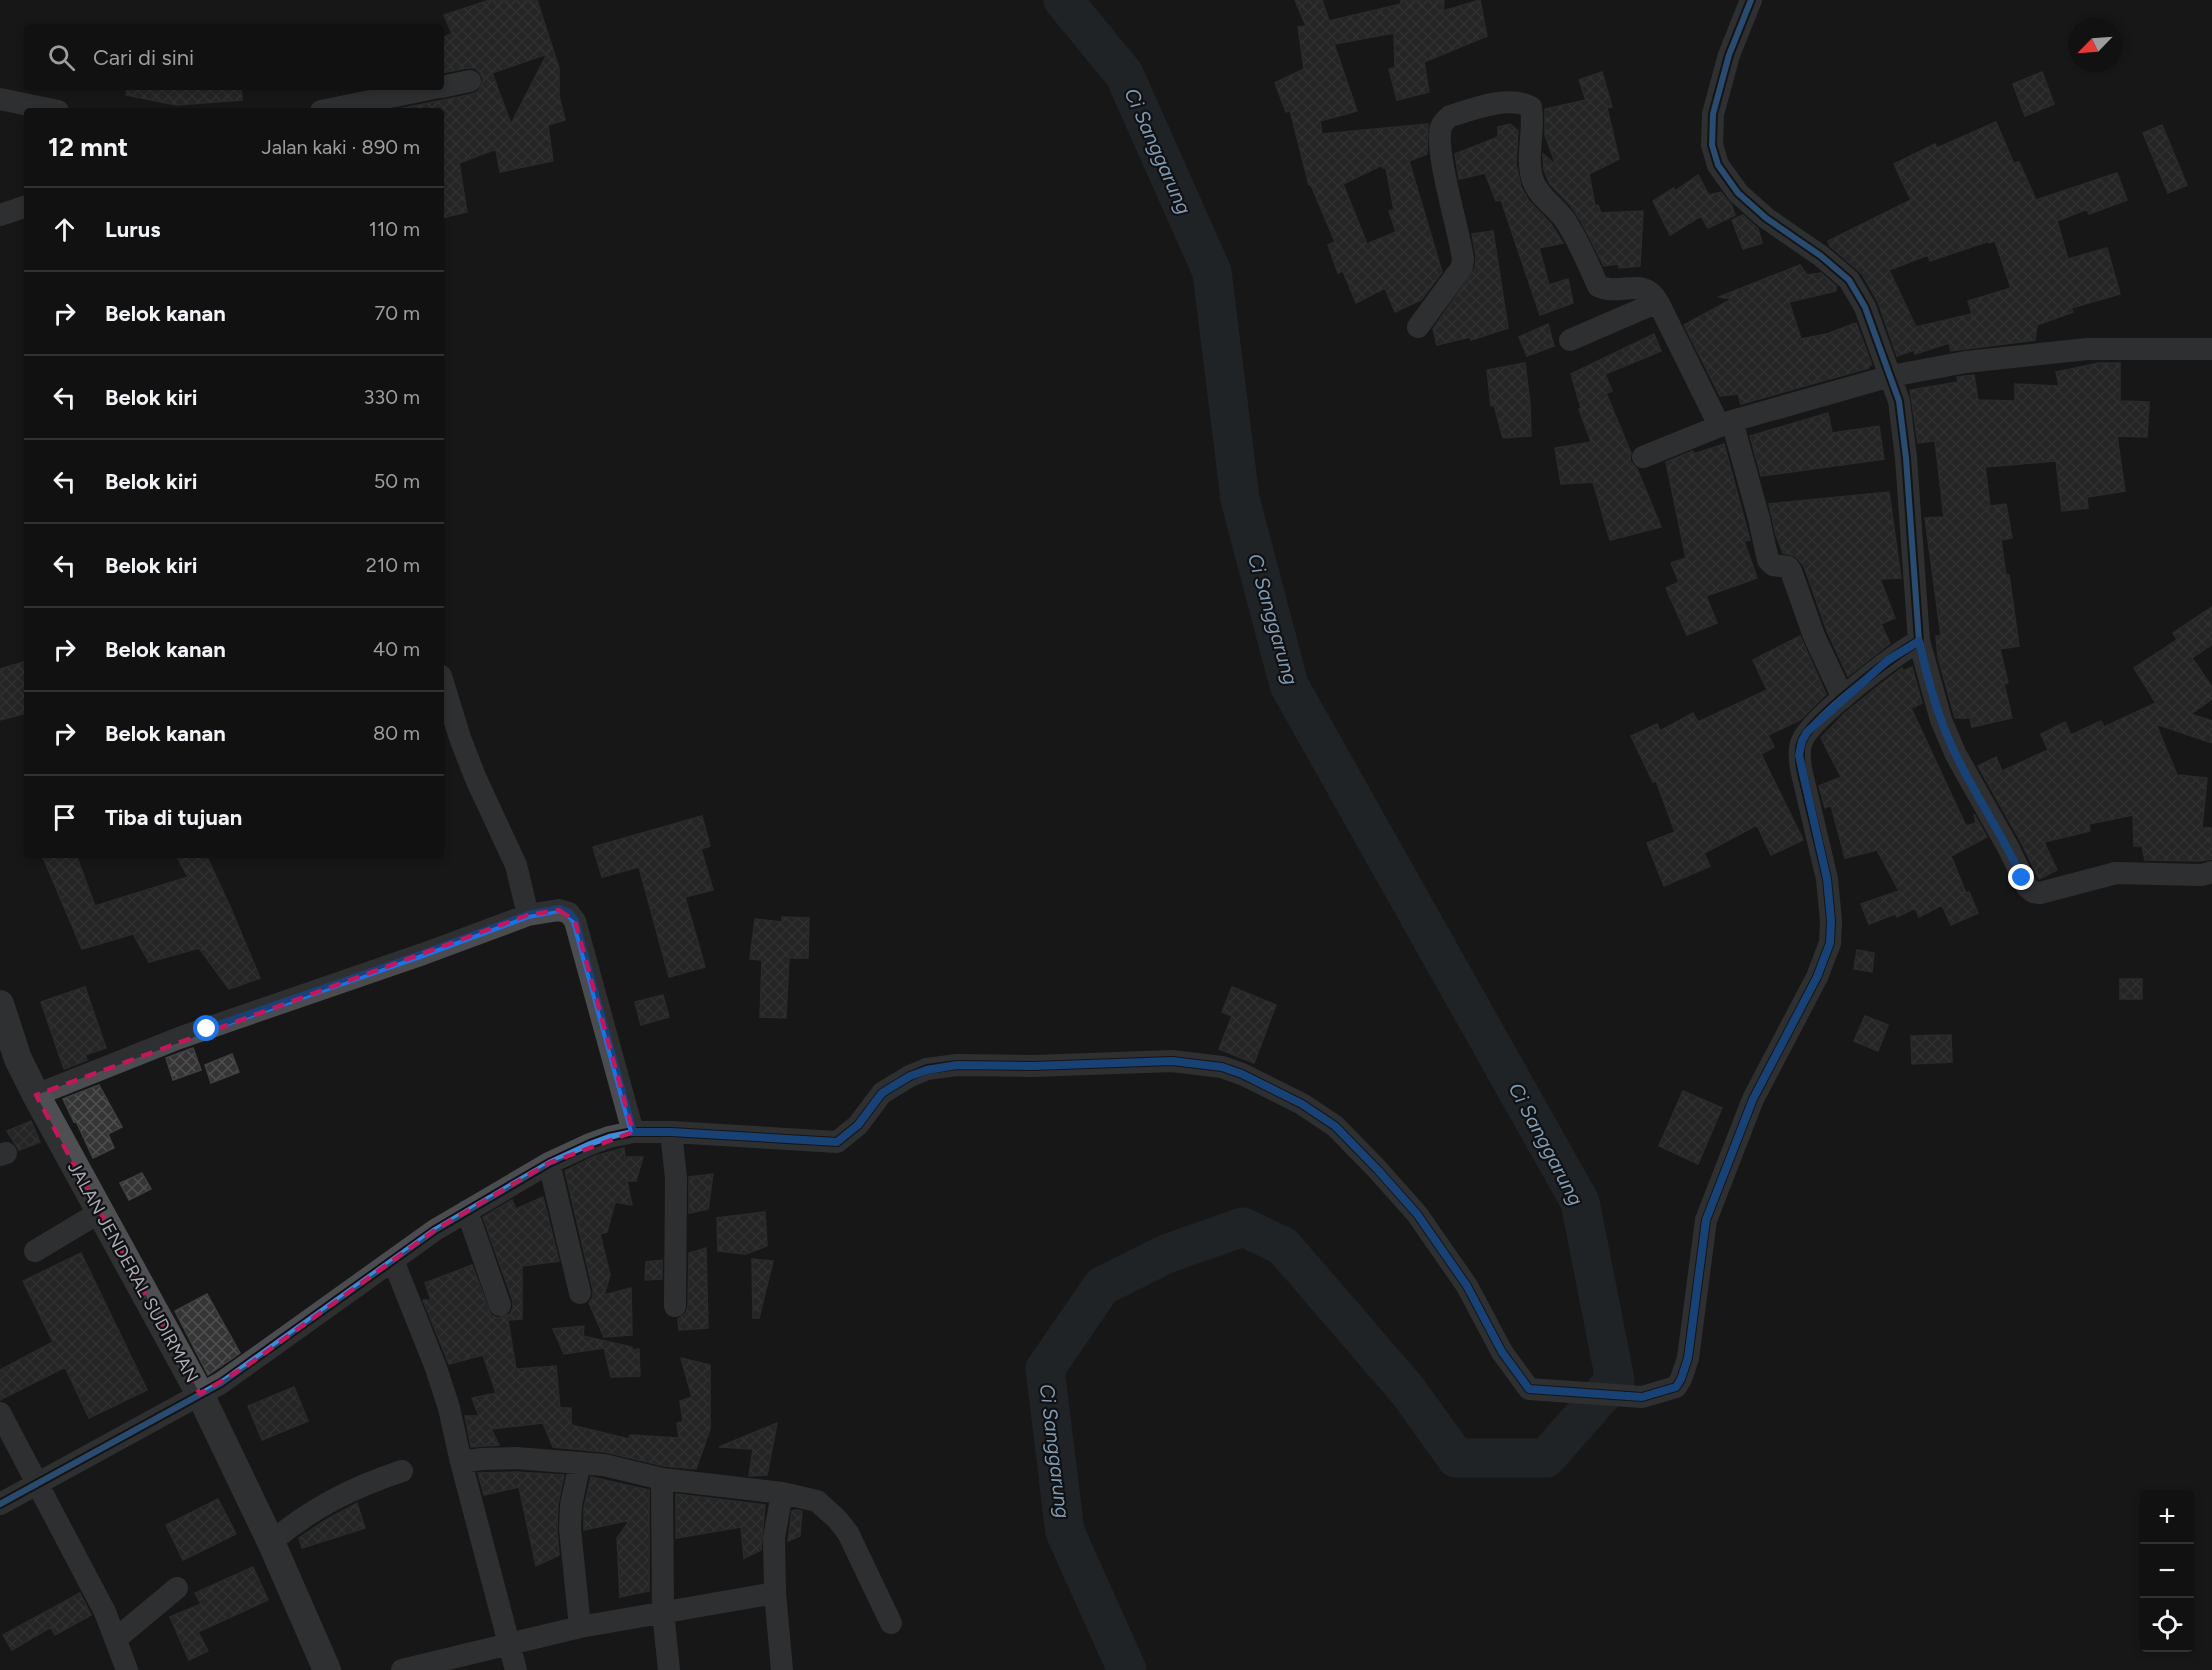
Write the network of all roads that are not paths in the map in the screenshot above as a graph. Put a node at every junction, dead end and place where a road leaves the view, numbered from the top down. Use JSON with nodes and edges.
{"nodes":[{"id":1,"x":1751,"y":0,"type":"edge"},
{"id":2,"x":470,"y":81,"type":"dead end"},
{"id":3,"x":444,"y":86,"type":"edge"},
{"id":4,"x":425,"y":90,"type":"edge"},
{"id":5,"x":0,"y":99,"type":"edge"},
{"id":6,"x":44,"y":108,"type":"edge"},
{"id":7,"x":336,"y":108,"type":"edge"},
{"id":8,"x":24,"y":207,"type":"edge"},
{"id":9,"x":0,"y":215,"type":"edge"},
{"id":10,"x":1658,"y":302,"type":"junction"},
{"id":11,"x":1418,"y":327,"type":"dead end"},
{"id":12,"x":1570,"y":340,"type":"dead end"},
{"id":13,"x":2212,"y":349,"type":"edge"},
{"id":14,"x":1891,"y":376,"type":"junction"},
{"id":15,"x":1725,"y":423,"type":"junction"},
{"id":16,"x":1643,"y":457,"type":"dead end"},
{"id":17,"x":1919,"y":641,"type":"junction"},
{"id":18,"x":444,"y":686,"type":"edge"},
{"id":19,"x":1843,"y":698,"type":"junction"},
{"id":20,"x":2212,"y":872,"type":"edge"},
{"id":21,"x":528,"y":915,"type":"junction"},
{"id":22,"x":2,"y":1020,"type":"edge"},
{"id":23,"x":36,"y":1095,"type":"junction"},
{"id":24,"x":633,"y":1132,"type":"junction"},
{"id":25,"x":671,"y":1132,"type":"junction"},
{"id":26,"x":549,"y":1162,"type":"junction"},
{"id":27,"x":467,"y":1211,"type":"junction"},
{"id":28,"x":100,"y":1212,"type":"junction"},
{"id":29,"x":35,"y":1251,"type":"dead end"},
{"id":30,"x":393,"y":1260,"type":"junction"},
{"id":31,"x":580,"y":1293,"type":"dead end"},
{"id":32,"x":500,"y":1305,"type":"dead end"},
{"id":33,"x":675,"y":1306,"type":"dead end"},
{"id":34,"x":200,"y":1394,"type":"junction"},
{"id":35,"x":0,"y":1413,"type":"edge"},
{"id":36,"x":460,"y":1457,"type":"junction"},
{"id":37,"x":580,"y":1463,"type":"junction"},
{"id":38,"x":402,"y":1472,"type":"dead end"},
{"id":39,"x":662,"y":1479,"type":"junction"},
{"id":40,"x":36,"y":1483,"type":"junction"},
{"id":41,"x":782,"y":1493,"type":"junction"},
{"id":42,"x":0,"y":1504,"type":"edge"},
{"id":43,"x":265,"y":1531,"type":"junction"},
{"id":44,"x":177,"y":1588,"type":"dead end"},
{"id":45,"x":775,"y":1593,"type":"junction"},
{"id":46,"x":663,"y":1611,"type":"junction"},
{"id":47,"x":891,"y":1623,"type":"dead end"},
{"id":48,"x":111,"y":1626,"type":"junction"},
{"id":49,"x":580,"y":1627,"type":"junction"},
{"id":50,"x":510,"y":1645,"type":"junction"},
{"id":51,"x":127,"y":1670,"type":"edge"},
{"id":52,"x":327,"y":1670,"type":"edge"},
{"id":53,"x":402,"y":1670,"type":"edge"},
{"id":54,"x":516,"y":1670,"type":"edge"},
{"id":55,"x":669,"y":1670,"type":"edge"},
{"id":56,"x":782,"y":1670,"type":"edge"}],
"edges":[{"from":1,"to":14,"type":"street"},
{"from":2,"to":3,"type":"street"},
{"from":4,"to":7,"type":"street"},
{"from":5,"to":6,"type":"street"},
{"from":8,"to":9,"type":"street"},
{"from":10,"to":11,"type":"street"},
{"from":10,"to":12,"type":"street"},
{"from":10,"to":15,"type":"street"},
{"from":13,"to":14,"type":"street"},
{"from":14,"to":15,"type":"street"},
{"from":14,"to":17,"type":"street"},
{"from":15,"to":16,"type":"street"},
{"from":15,"to":19,"type":"street"},
{"from":17,"to":19,"type":"street"},
{"from":17,"to":20,"type":"street"},
{"from":18,"to":21,"type":"street"},
{"from":19,"to":25,"type":"street"},
{"from":21,"to":23,"type":"street"},
{"from":21,"to":24,"type":"street"},
{"from":22,"to":23,"type":"main road","name":"JALAN JENDERAL SUDIRMAN"},
{"from":23,"to":28,"type":"main road","name":"JALAN JENDERAL SUDIRMAN"},
{"from":24,"to":25,"type":"street"},
{"from":24,"to":26,"type":"street"},
{"from":25,"to":33,"type":"street"},
{"from":26,"to":27,"type":"street"},
{"from":26,"to":31,"type":"street"},
{"from":27,"to":30,"type":"street"},
{"from":27,"to":32,"type":"street"},
{"from":28,"to":29,"type":"street"},
{"from":28,"to":34,"type":"main road","name":"JALAN JENDERAL SUDIRMAN"},
{"from":30,"to":34,"type":"street"},
{"from":30,"to":36,"type":"street"},
{"from":34,"to":40,"type":"street"},
{"from":34,"to":43,"type":"main road","name":"JALAN JENDERAL SUDIRMAN"},
{"from":35,"to":40,"type":"street"},
{"from":36,"to":37,"type":"street"},
{"from":36,"to":50,"type":"street"},
{"from":37,"to":39,"type":"street"},
{"from":37,"to":49,"type":"street"},
{"from":38,"to":43,"type":"street"},
{"from":39,"to":41,"type":"street"},
{"from":39,"to":46,"type":"street"},
{"from":40,"to":42,"type":"street"},
{"from":40,"to":48,"type":"street"},
{"from":41,"to":45,"type":"street"},
{"from":41,"to":47,"type":"street"},
{"from":43,"to":52,"type":"main road","name":"JALAN JENDERAL SUDIRMAN"},
{"from":44,"to":48,"type":"street"},
{"from":45,"to":46,"type":"street"},
{"from":45,"to":56,"type":"street"},
{"from":46,"to":49,"type":"street"},
{"from":46,"to":55,"type":"street"},
{"from":48,"to":51,"type":"street"},
{"from":49,"to":50,"type":"street"},
{"from":50,"to":53,"type":"street"},
{"from":50,"to":54,"type":"street"}]}
